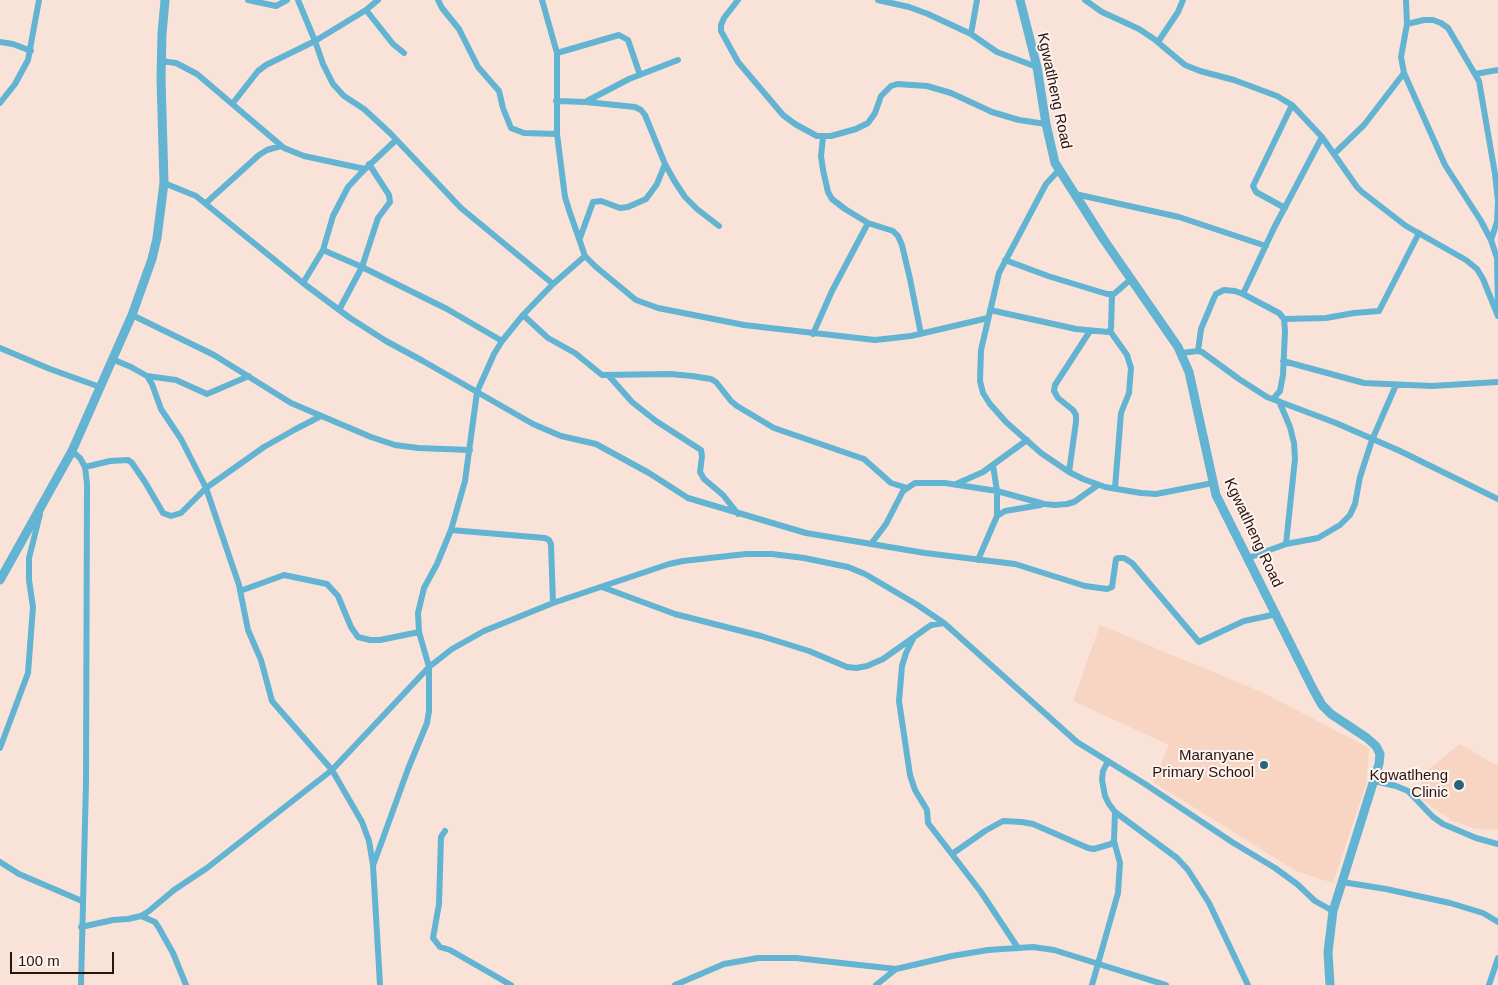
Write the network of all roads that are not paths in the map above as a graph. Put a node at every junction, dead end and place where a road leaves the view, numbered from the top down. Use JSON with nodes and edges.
{"nodes":[{"id":1,"x":39,"y":0,"type":"edge"},
{"id":2,"x":165,"y":0,"type":"edge"},
{"id":3,"x":248,"y":0,"type":"edge"},
{"id":4,"x":288,"y":0,"type":"edge"},
{"id":5,"x":298,"y":0,"type":"edge"},
{"id":6,"x":378,"y":0,"type":"edge"},
{"id":7,"x":438,"y":0,"type":"edge"},
{"id":8,"x":542,"y":0,"type":"edge"},
{"id":9,"x":738,"y":0,"type":"edge"},
{"id":10,"x":878,"y":0,"type":"edge"},
{"id":11,"x":977,"y":0,"type":"edge"},
{"id":12,"x":1020,"y":0,"type":"edge"},
{"id":13,"x":1085,"y":0,"type":"edge"},
{"id":14,"x":1183,"y":0,"type":"edge"},
{"id":15,"x":1406,"y":0,"type":"edge"},
{"id":16,"x":366,"y":10,"type":"junction"},
{"id":17,"x":1408,"y":24,"type":"junction"},
{"id":18,"x":971,"y":34,"type":"junction"},
{"id":19,"x":315,"y":41,"type":"junction"},
{"id":20,"x":0,"y":42,"type":"edge"},
{"id":21,"x":1158,"y":42,"type":"junction"},
{"id":22,"x":31,"y":51,"type":"junction"},
{"id":23,"x":404,"y":53,"type":"dead end"},
{"id":24,"x":557,"y":53,"type":"junction"},
{"id":25,"x":161,"y":60,"type":"junction"},
{"id":26,"x":678,"y":60,"type":"dead end"},
{"id":27,"x":1037,"y":67,"type":"junction"},
{"id":28,"x":1498,"y":70,"type":"edge"},
{"id":29,"x":1404,"y":73,"type":"junction"},
{"id":30,"x":1476,"y":74,"type":"junction"},
{"id":31,"x":640,"y":75,"type":"junction"},
{"id":32,"x":556,"y":101,"type":"junction"},
{"id":33,"x":586,"y":102,"type":"junction"},
{"id":34,"x":0,"y":103,"type":"edge"},
{"id":35,"x":233,"y":103,"type":"junction"},
{"id":36,"x":1292,"y":104,"type":"junction"},
{"id":37,"x":1046,"y":124,"type":"junction"},
{"id":38,"x":557,"y":134,"type":"junction"},
{"id":39,"x":823,"y":136,"type":"junction"},
{"id":40,"x":1322,"y":137,"type":"junction"},
{"id":41,"x":396,"y":140,"type":"junction"},
{"id":42,"x":281,"y":146,"type":"junction"},
{"id":43,"x":1334,"y":153,"type":"junction"},
{"id":44,"x":665,"y":164,"type":"junction"},
{"id":45,"x":367,"y":167,"type":"junction"},
{"id":46,"x":1059,"y":170,"type":"junction"},
{"id":47,"x":164,"y":183,"type":"junction"},
{"id":48,"x":1075,"y":194,"type":"junction"},
{"id":49,"x":206,"y":203,"type":"junction"},
{"id":50,"x":1285,"y":208,"type":"junction"},
{"id":51,"x":868,"y":223,"type":"junction"},
{"id":52,"x":719,"y":226,"type":"dead end"},
{"id":53,"x":1419,"y":233,"type":"junction"},
{"id":54,"x":580,"y":238,"type":"junction"},
{"id":55,"x":1494,"y":243,"type":"edge"},
{"id":56,"x":1266,"y":246,"type":"junction"},
{"id":57,"x":323,"y":250,"type":"junction"},
{"id":58,"x":585,"y":256,"type":"junction"},
{"id":59,"x":1005,"y":260,"type":"junction"},
{"id":60,"x":362,"y":267,"type":"junction"},
{"id":61,"x":1131,"y":279,"type":"junction"},
{"id":62,"x":303,"y":283,"type":"junction"},
{"id":63,"x":553,"y":284,"type":"junction"},
{"id":64,"x":1112,"y":294,"type":"junction"},
{"id":65,"x":1243,"y":294,"type":"junction"},
{"id":66,"x":338,"y":310,"type":"junction"},
{"id":67,"x":990,"y":310,"type":"junction"},
{"id":68,"x":132,"y":315,"type":"junction"},
{"id":69,"x":524,"y":315,"type":"junction"},
{"id":70,"x":1498,"y":316,"type":"edge"},
{"id":71,"x":988,"y":318,"type":"junction"},
{"id":72,"x":1284,"y":320,"type":"junction"},
{"id":73,"x":1090,"y":331,"type":"junction"},
{"id":74,"x":1110,"y":331,"type":"junction"},
{"id":75,"x":813,"y":334,"type":"junction"},
{"id":76,"x":921,"y":334,"type":"junction"},
{"id":77,"x":502,"y":340,"type":"junction"},
{"id":78,"x":0,"y":348,"type":"edge"},
{"id":79,"x":1198,"y":351,"type":"junction"},
{"id":80,"x":1181,"y":353,"type":"junction"},
{"id":81,"x":112,"y":359,"type":"junction"},
{"id":82,"x":1283,"y":361,"type":"junction"},
{"id":83,"x":147,"y":376,"type":"junction"},
{"id":84,"x":249,"y":376,"type":"junction"},
{"id":85,"x":609,"y":376,"type":"junction"},
{"id":86,"x":1498,"y":382,"type":"edge"},
{"id":87,"x":1396,"y":385,"type":"junction"},
{"id":88,"x":100,"y":387,"type":"junction"},
{"id":89,"x":477,"y":392,"type":"junction"},
{"id":90,"x":1276,"y":400,"type":"junction"},
{"id":91,"x":321,"y":416,"type":"junction"},
{"id":92,"x":1026,"y":440,"type":"junction"},
{"id":93,"x":1372,"y":440,"type":"junction"},
{"id":94,"x":470,"y":450,"type":"junction"},
{"id":95,"x":72,"y":451,"type":"junction"},
{"id":96,"x":993,"y":465,"type":"junction"},
{"id":97,"x":85,"y":467,"type":"junction"},
{"id":98,"x":1069,"y":472,"type":"junction"},
{"id":99,"x":1213,"y":483,"type":"junction"},
{"id":100,"x":955,"y":484,"type":"junction"},
{"id":101,"x":1098,"y":485,"type":"junction"},
{"id":102,"x":206,"y":488,"type":"junction"},
{"id":103,"x":907,"y":488,"type":"junction"},
{"id":104,"x":1115,"y":488,"type":"junction"},
{"id":105,"x":997,"y":491,"type":"junction"},
{"id":106,"x":45,"y":498,"type":"junction"},
{"id":107,"x":1498,"y":500,"type":"edge"},
{"id":108,"x":1044,"y":504,"type":"junction"},
{"id":109,"x":738,"y":514,"type":"junction"},
{"id":110,"x":997,"y":516,"type":"junction"},
{"id":111,"x":451,"y":530,"type":"junction"},
{"id":112,"x":871,"y":544,"type":"junction"},
{"id":113,"x":1286,"y":544,"type":"junction"},
{"id":114,"x":1248,"y":558,"type":"junction"},
{"id":115,"x":978,"y":560,"type":"junction"},
{"id":116,"x":0,"y":580,"type":"edge"},
{"id":117,"x":602,"y":587,"type":"junction"},
{"id":118,"x":240,"y":591,"type":"junction"},
{"id":119,"x":553,"y":603,"type":"junction"},
{"id":120,"x":1277,"y":614,"type":"junction"},
{"id":121,"x":944,"y":623,"type":"junction"},
{"id":122,"x":419,"y":632,"type":"junction"},
{"id":123,"x":915,"y":636,"type":"junction"},
{"id":124,"x":429,"y":667,"type":"junction"},
{"id":125,"x":0,"y":748,"type":"edge"},
{"id":126,"x":1108,"y":761,"type":"junction"},
{"id":127,"x":332,"y":770,"type":"junction"},
{"id":128,"x":1374,"y":782,"type":"junction"},
{"id":129,"x":1115,"y":812,"type":"junction"},
{"id":130,"x":445,"y":831,"type":"dead end"},
{"id":131,"x":1114,"y":841,"type":"junction"},
{"id":132,"x":1498,"y":844,"type":"edge"},
{"id":133,"x":952,"y":854,"type":"junction"},
{"id":134,"x":0,"y":862,"type":"edge"},
{"id":135,"x":374,"y":865,"type":"junction"},
{"id":136,"x":1342,"y":882,"type":"junction"},
{"id":137,"x":82,"y":901,"type":"junction"},
{"id":138,"x":1333,"y":911,"type":"junction"},
{"id":139,"x":142,"y":916,"type":"junction"},
{"id":140,"x":1498,"y":922,"type":"edge"},
{"id":141,"x":81,"y":927,"type":"junction"},
{"id":142,"x":1018,"y":948,"type":"junction"},
{"id":143,"x":1498,"y":958,"type":"edge"},
{"id":144,"x":1097,"y":964,"type":"junction"},
{"id":145,"x":896,"y":969,"type":"junction"},
{"id":146,"x":1491,"y":984,"type":"edge"},
{"id":147,"x":81,"y":985,"type":"edge"},
{"id":148,"x":186,"y":985,"type":"edge"},
{"id":149,"x":380,"y":985,"type":"edge"},
{"id":150,"x":511,"y":985,"type":"edge"},
{"id":151,"x":675,"y":985,"type":"edge"},
{"id":152,"x":876,"y":985,"type":"edge"},
{"id":153,"x":1092,"y":985,"type":"edge"},
{"id":154,"x":1166,"y":985,"type":"edge"},
{"id":155,"x":1248,"y":985,"type":"edge"},
{"id":156,"x":1330,"y":985,"type":"edge"}],
"edges":[{"from":1,"to":22,"type":"street"},
{"from":2,"to":25,"type":"street"},
{"from":3,"to":4,"type":"street"},
{"from":5,"to":19,"type":"street"},
{"from":6,"to":16,"type":"street"},
{"from":7,"to":38,"type":"street"},
{"from":8,"to":24,"type":"street"},
{"from":9,"to":39,"type":"street"},
{"from":10,"to":18,"type":"street"},
{"from":11,"to":18,"type":"street"},
{"from":12,"to":27,"type":"street","name":"Kgwatlheng Road"},
{"from":13,"to":21,"type":"street"},
{"from":14,"to":21,"type":"street"},
{"from":15,"to":17,"type":"street"},
{"from":16,"to":19,"type":"street"},
{"from":16,"to":23,"type":"street"},
{"from":17,"to":29,"type":"street"},
{"from":17,"to":30,"type":"street"},
{"from":18,"to":27,"type":"street"},
{"from":19,"to":35,"type":"street"},
{"from":19,"to":41,"type":"street"},
{"from":20,"to":22,"type":"street"},
{"from":21,"to":36,"type":"street"},
{"from":22,"to":34,"type":"street"},
{"from":24,"to":31,"type":"street"},
{"from":24,"to":32,"type":"street"},
{"from":25,"to":35,"type":"street"},
{"from":25,"to":47,"type":"street"},
{"from":26,"to":31,"type":"street"},
{"from":27,"to":37,"type":"street","name":"Kgwatlheng Road"},
{"from":28,"to":30,"type":"street"},
{"from":29,"to":43,"type":"street"},
{"from":29,"to":55,"type":"street"},
{"from":30,"to":55,"type":"street"},
{"from":31,"to":33,"type":"street"},
{"from":32,"to":33,"type":"street"},
{"from":32,"to":38,"type":"street"},
{"from":33,"to":44,"type":"street"},
{"from":35,"to":42,"type":"street"},
{"from":36,"to":40,"type":"street"},
{"from":36,"to":50,"type":"street"},
{"from":37,"to":39,"type":"street"},
{"from":37,"to":46,"type":"street","name":"Kgwatlheng Road"},
{"from":38,"to":54,"type":"street"},
{"from":39,"to":51,"type":"street"},
{"from":40,"to":43,"type":"street"},
{"from":40,"to":50,"type":"street"},
{"from":41,"to":45,"type":"street"},
{"from":41,"to":63,"type":"street"},
{"from":42,"to":45,"type":"street"},
{"from":42,"to":49,"type":"street"},
{"from":43,"to":53,"type":"street"},
{"from":44,"to":52,"type":"street"},
{"from":44,"to":54,"type":"street"},
{"from":45,"to":57,"type":"street"},
{"from":45,"to":60,"type":"street"},
{"from":46,"to":48,"type":"street","name":"Kgwatlheng Road"},
{"from":46,"to":59,"type":"street"},
{"from":47,"to":49,"type":"street"},
{"from":47,"to":68,"type":"street"},
{"from":48,"to":56,"type":"street"},
{"from":48,"to":61,"type":"street","name":"Kgwatlheng Road"},
{"from":49,"to":62,"type":"street"},
{"from":50,"to":56,"type":"street"},
{"from":51,"to":75,"type":"street"},
{"from":51,"to":76,"type":"street"},
{"from":53,"to":70,"type":"street"},
{"from":53,"to":72,"type":"street"},
{"from":54,"to":58,"type":"street"},
{"from":55,"to":70,"type":"street"},
{"from":56,"to":65,"type":"street"},
{"from":57,"to":60,"type":"street"},
{"from":57,"to":62,"type":"street"},
{"from":58,"to":63,"type":"street"},
{"from":58,"to":75,"type":"street"},
{"from":59,"to":64,"type":"street"},
{"from":59,"to":67,"type":"street"},
{"from":60,"to":66,"type":"street"},
{"from":60,"to":77,"type":"street"},
{"from":61,"to":64,"type":"street"},
{"from":61,"to":80,"type":"street","name":"Kgwatlheng Road"},
{"from":62,"to":66,"type":"street"},
{"from":63,"to":69,"type":"street"},
{"from":64,"to":74,"type":"street"},
{"from":65,"to":72,"type":"street"},
{"from":65,"to":79,"type":"street"},
{"from":66,"to":89,"type":"street"},
{"from":67,"to":71,"type":"street"},
{"from":67,"to":73,"type":"street"},
{"from":68,"to":81,"type":"street"},
{"from":68,"to":84,"type":"street"},
{"from":69,"to":77,"type":"street"},
{"from":69,"to":85,"type":"street"},
{"from":71,"to":76,"type":"street"},
{"from":71,"to":92,"type":"street"},
{"from":72,"to":82,"type":"street"},
{"from":73,"to":74,"type":"street"},
{"from":73,"to":98,"type":"street"},
{"from":74,"to":104,"type":"street"},
{"from":75,"to":76,"type":"street"},
{"from":77,"to":89,"type":"street"},
{"from":78,"to":88,"type":"street"},
{"from":79,"to":80,"type":"street"},
{"from":79,"to":90,"type":"street"},
{"from":80,"to":99,"type":"street","name":"Kgwatlheng Road"},
{"from":81,"to":83,"type":"street"},
{"from":81,"to":88,"type":"street"},
{"from":82,"to":87,"type":"street"},
{"from":82,"to":90,"type":"street"},
{"from":83,"to":84,"type":"street"},
{"from":83,"to":102,"type":"street"},
{"from":84,"to":91,"type":"street"},
{"from":85,"to":103,"type":"street"},
{"from":85,"to":109,"type":"street"},
{"from":86,"to":87,"type":"street"},
{"from":87,"to":93,"type":"street"},
{"from":88,"to":95,"type":"street"},
{"from":89,"to":94,"type":"street"},
{"from":89,"to":109,"type":"street"},
{"from":90,"to":93,"type":"street"},
{"from":90,"to":113,"type":"street"},
{"from":91,"to":94,"type":"street"},
{"from":91,"to":102,"type":"street"},
{"from":92,"to":96,"type":"street"},
{"from":92,"to":98,"type":"street"},
{"from":93,"to":107,"type":"street"},
{"from":93,"to":113,"type":"street"},
{"from":94,"to":111,"type":"street"},
{"from":95,"to":97,"type":"street"},
{"from":95,"to":106,"type":"street"},
{"from":96,"to":100,"type":"street"},
{"from":96,"to":105,"type":"street"},
{"from":97,"to":102,"type":"street"},
{"from":97,"to":137,"type":"street"},
{"from":98,"to":101,"type":"street"},
{"from":99,"to":104,"type":"street"},
{"from":99,"to":114,"type":"street","name":"Kgwatlheng Road"},
{"from":100,"to":103,"type":"street"},
{"from":100,"to":105,"type":"street"},
{"from":101,"to":104,"type":"street"},
{"from":101,"to":108,"type":"street"},
{"from":102,"to":118,"type":"street"},
{"from":103,"to":112,"type":"street"},
{"from":105,"to":108,"type":"street"},
{"from":105,"to":110,"type":"street"},
{"from":106,"to":116,"type":"street"},
{"from":106,"to":125,"type":"street"},
{"from":108,"to":110,"type":"street"},
{"from":109,"to":112,"type":"street"},
{"from":110,"to":115,"type":"street"},
{"from":111,"to":119,"type":"street"},
{"from":111,"to":122,"type":"street"},
{"from":112,"to":115,"type":"street"},
{"from":113,"to":114,"type":"street"},
{"from":114,"to":120,"type":"street","name":"Kgwatlheng Road"},
{"from":115,"to":120,"type":"street"},
{"from":117,"to":119,"type":"street"},
{"from":117,"to":121,"type":"street"},
{"from":117,"to":123,"type":"street"},
{"from":118,"to":122,"type":"street"},
{"from":118,"to":127,"type":"street"},
{"from":119,"to":124,"type":"street"},
{"from":120,"to":128,"type":"street","name":"Kgwatlheng Road"},
{"from":121,"to":123,"type":"street"},
{"from":121,"to":126,"type":"street"},
{"from":122,"to":124,"type":"street"},
{"from":123,"to":133,"type":"street"},
{"from":124,"to":127,"type":"street"},
{"from":124,"to":135,"type":"street"},
{"from":126,"to":129,"type":"street"},
{"from":126,"to":138,"type":"street"},
{"from":127,"to":135,"type":"street"},
{"from":127,"to":139,"type":"street"},
{"from":128,"to":132,"type":"street"},
{"from":128,"to":136,"type":"street","name":"Kgwatlheng Road"},
{"from":129,"to":131,"type":"street"},
{"from":129,"to":155,"type":"street"},
{"from":130,"to":150,"type":"street"},
{"from":131,"to":133,"type":"street"},
{"from":131,"to":144,"type":"street"},
{"from":133,"to":142,"type":"street"},
{"from":134,"to":137,"type":"street"},
{"from":135,"to":149,"type":"street"},
{"from":136,"to":138,"type":"street","name":"Kgwatlheng Road"},
{"from":136,"to":140,"type":"street"},
{"from":137,"to":141,"type":"street"},
{"from":138,"to":156,"type":"street","name":"Kgwatlheng Road"},
{"from":139,"to":141,"type":"street"},
{"from":139,"to":148,"type":"street"},
{"from":141,"to":147,"type":"street"},
{"from":142,"to":144,"type":"street"},
{"from":142,"to":145,"type":"street"},
{"from":143,"to":146,"type":"street"},
{"from":144,"to":153,"type":"street"},
{"from":144,"to":154,"type":"street"},
{"from":145,"to":151,"type":"street"},
{"from":145,"to":152,"type":"street"}]}
